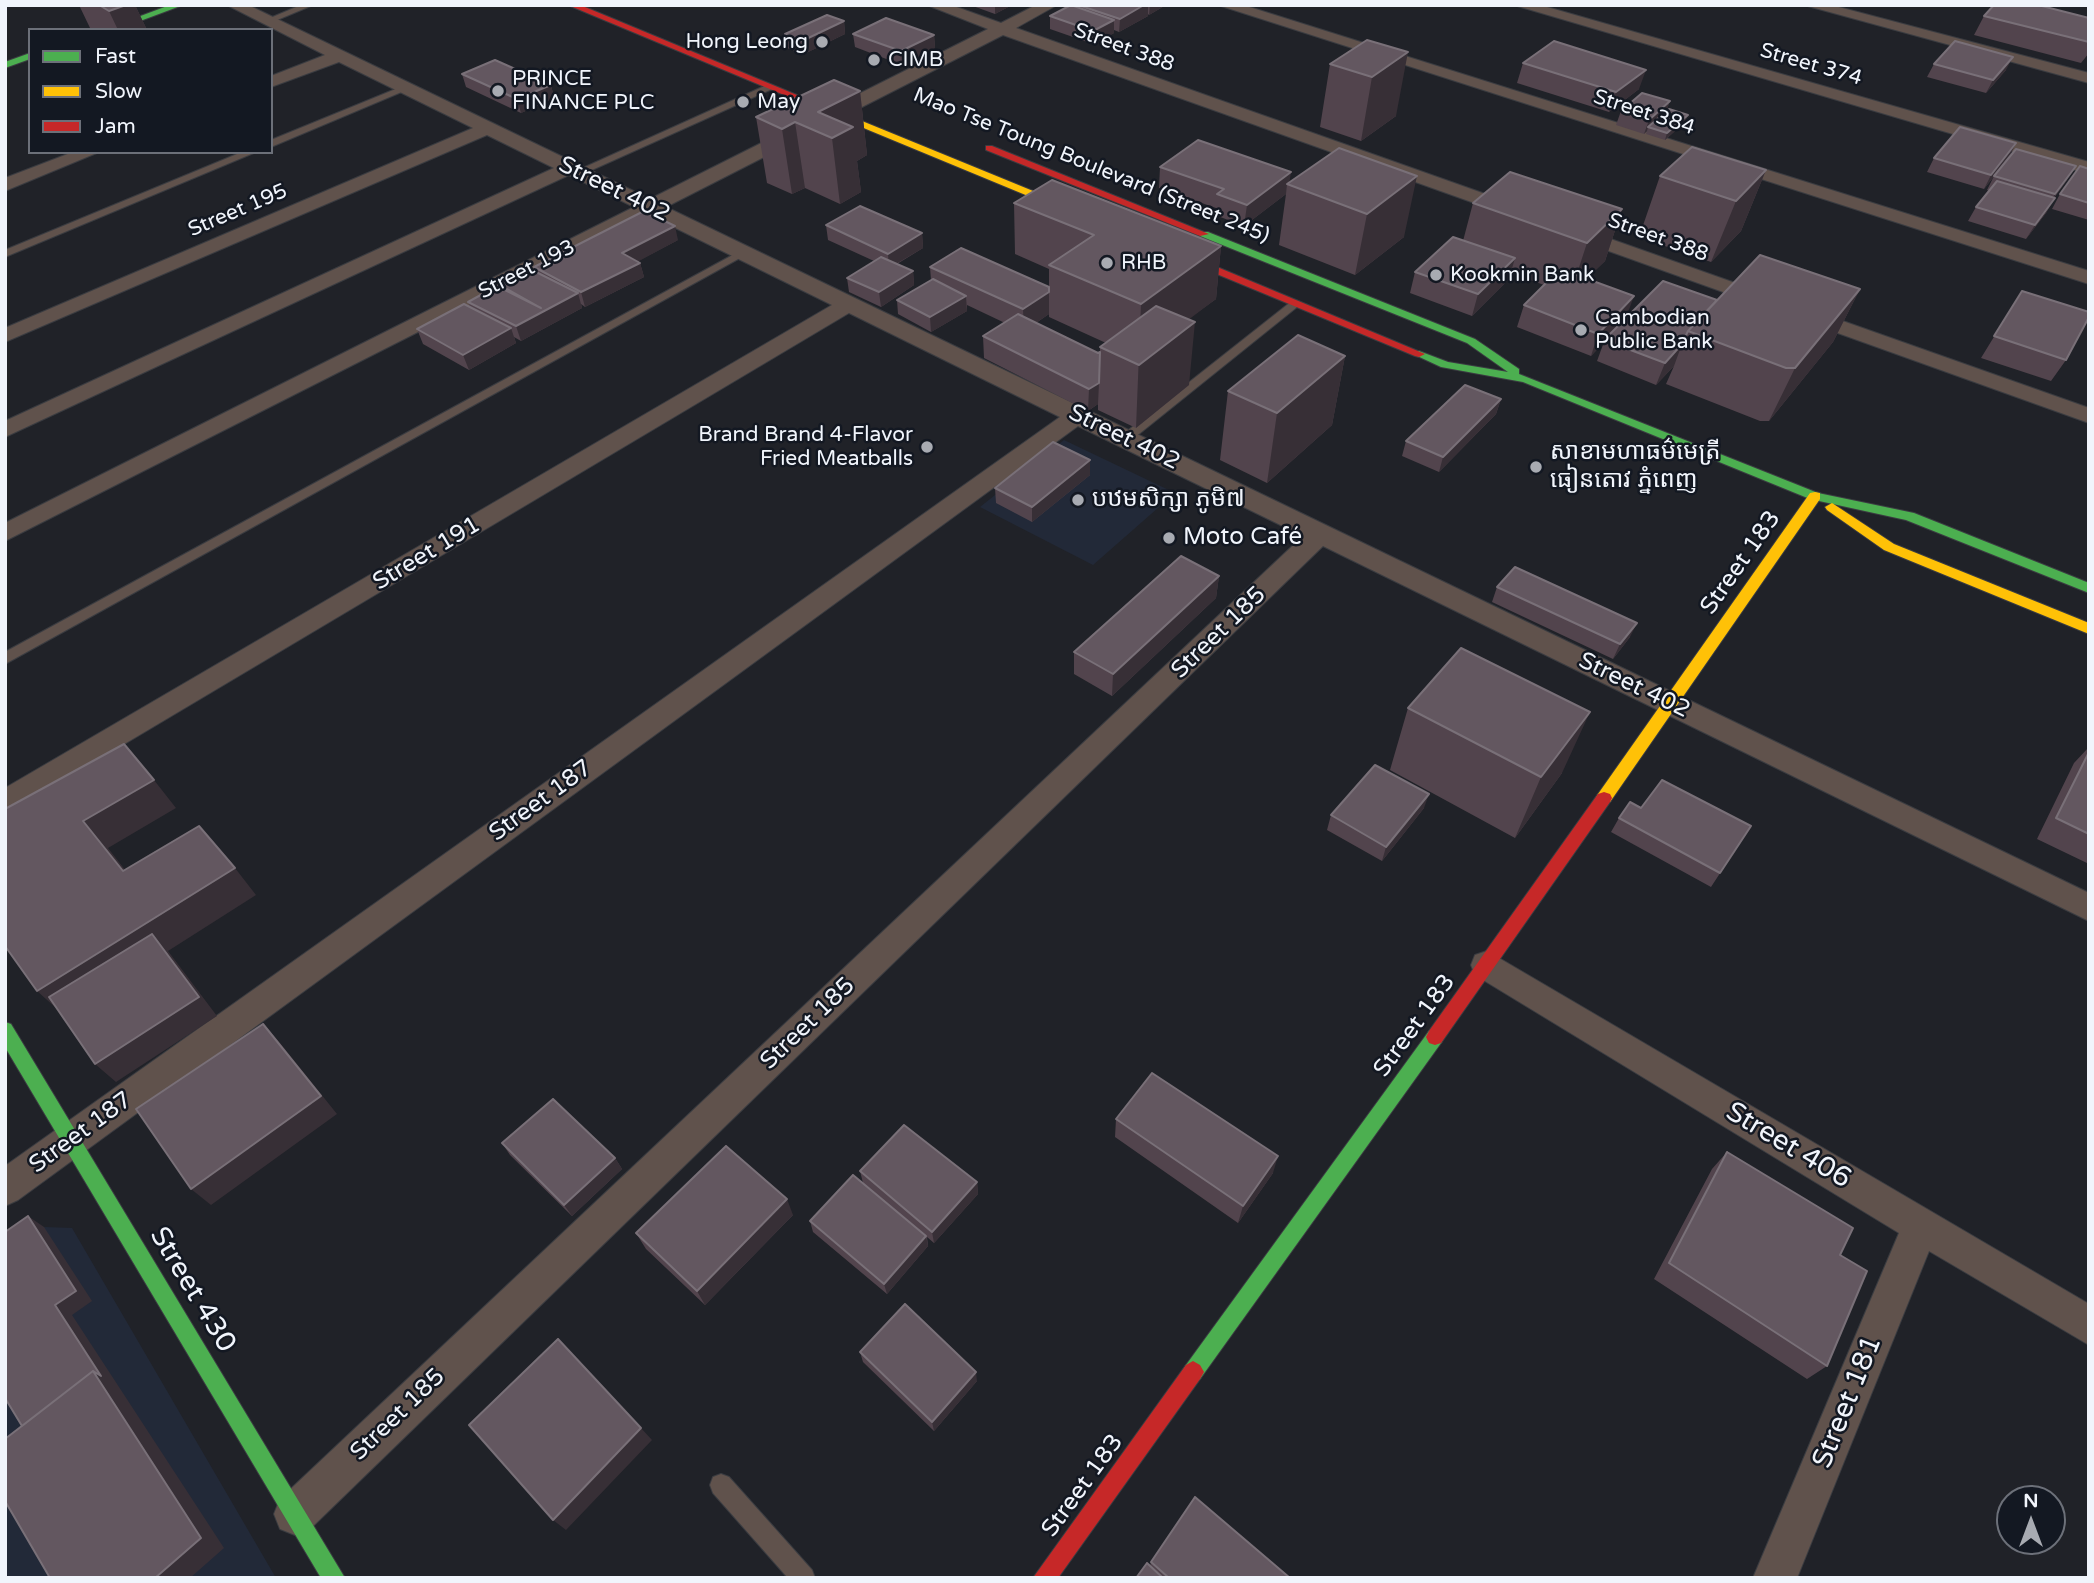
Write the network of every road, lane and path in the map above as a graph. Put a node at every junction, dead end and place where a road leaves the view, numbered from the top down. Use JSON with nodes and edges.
{"nodes":[{"id":1,"x":179,"y":5,"type":"edge"},
{"id":2,"x":235,"y":5,"type":"edge"},
{"id":3,"x":309,"y":5,"type":"edge"},
{"id":4,"x":572,"y":5,"type":"edge"},
{"id":5,"x":935,"y":5,"type":"edge"},
{"id":6,"x":1049,"y":5,"type":"edge"},
{"id":7,"x":1226,"y":5,"type":"edge"},
{"id":8,"x":1522,"y":5,"type":"edge"},
{"id":9,"x":1812,"y":5,"type":"edge"},
{"id":10,"x":267,"y":21,"type":"junction"},
{"id":11,"x":113,"y":28,"type":"edge"},
{"id":12,"x":1002,"y":29,"type":"junction"},
{"id":13,"x":339,"y":56,"type":"junction"},
{"id":14,"x":28,"y":57,"type":"edge"},
{"id":15,"x":5,"y":65,"type":"edge"},
{"id":16,"x":2089,"y":78,"type":"edge"},
{"id":17,"x":273,"y":81,"type":"edge"},
{"id":18,"x":769,"y":87,"type":"junction"},
{"id":19,"x":406,"y":88,"type":"junction"},
{"id":20,"x":840,"y":88,"type":"edge"},
{"id":21,"x":866,"y":99,"type":"junction"},
{"id":22,"x":892,"y":109,"type":"dead end"},
{"id":23,"x":836,"y":114,"type":"junction"},
{"id":24,"x":488,"y":128,"type":"junction"},
{"id":25,"x":968,"y":139,"type":"dead end"},
{"id":26,"x":273,"y":143,"type":"edge"},
{"id":27,"x":85,"y":154,"type":"edge"},
{"id":28,"x":246,"y":154,"type":"edge"},
{"id":29,"x":2089,"y":167,"type":"edge"},
{"id":30,"x":574,"y":170,"type":"junction"},
{"id":31,"x":5,"y":185,"type":"edge"},
{"id":32,"x":651,"y":208,"type":"junction"},
{"id":33,"x":1092,"y":219,"type":"edge"},
{"id":34,"x":1156,"y":245,"type":"edge"},
{"id":35,"x":744,"y":253,"type":"junction"},
{"id":36,"x":5,"y":254,"type":"edge"},
{"id":37,"x":2089,"y":278,"type":"edge"},
{"id":38,"x":1296,"y":303,"type":"junction"},
{"id":39,"x":849,"y":304,"type":"junction"},
{"id":40,"x":5,"y":336,"type":"edge"},
{"id":41,"x":1526,"y":379,"type":"junction"},
{"id":42,"x":1077,"y":415,"type":"junction"},
{"id":43,"x":2089,"y":416,"type":"edge"},
{"id":44,"x":5,"y":430,"type":"edge"},
{"id":45,"x":1125,"y":439,"type":"junction"},
{"id":46,"x":1815,"y":496,"type":"junction"},
{"id":47,"x":5,"y":533,"type":"edge"},
{"id":48,"x":1321,"y":534,"type":"junction"},
{"id":49,"x":2089,"y":587,"type":"edge"},
{"id":50,"x":2089,"y":629,"type":"edge"},
{"id":51,"x":5,"y":659,"type":"edge"},
{"id":52,"x":1672,"y":704,"type":"junction"},
{"id":53,"x":5,"y":803,"type":"edge"},
{"id":54,"x":2089,"y":908,"type":"edge"},
{"id":55,"x":1487,"y":965,"type":"junction"},
{"id":56,"x":5,"y":1030,"type":"edge"},
{"id":57,"x":71,"y":1139,"type":"junction"},
{"id":58,"x":5,"y":1188,"type":"edge"},
{"id":59,"x":1921,"y":1226,"type":"junction"},
{"id":60,"x":2089,"y":1326,"type":"edge"},
{"id":61,"x":721,"y":1485,"type":"dead end"},
{"id":62,"x":295,"y":1514,"type":"junction"},
{"id":63,"x":334,"y":1578,"type":"edge"},
{"id":64,"x":804,"y":1578,"type":"edge"},
{"id":65,"x":1044,"y":1578,"type":"edge"},
{"id":66,"x":1775,"y":1578,"type":"edge"}],
"edges":[{"from":1,"to":11,"type":"main road"},
{"from":2,"to":10,"type":"street","name":"Street 402"},
{"from":3,"to":10,"type":"lane"},
{"from":4,"to":18,"type":"main road","name":"Mao Tse Toung Boulevard (Street 245)"},
{"from":5,"to":12,"type":"street","name":"Street 388"},
{"from":6,"to":12,"type":"street","name":"Street 193"},
{"from":7,"to":37,"type":"street","name":"Street 384"},
{"from":8,"to":29,"type":"street","name":"Street 374"},
{"from":9,"to":16,"type":"street"},
{"from":10,"to":13,"type":"street","name":"Street 402"},
{"from":12,"to":21,"type":"street","name":"Street 193"},
{"from":12,"to":43,"type":"street","name":"Street 388"},
{"from":13,"to":17,"type":"street"},
{"from":13,"to":19,"type":"street","name":"Street 402"},
{"from":14,"to":15,"type":"main road"},
{"from":18,"to":23,"type":"main road","name":"Mao Tse Toung Boulevard (Street 245)"},
{"from":18,"to":30,"type":"lane"},
{"from":19,"to":24,"type":"street","name":"Street 402"},
{"from":19,"to":26,"type":"lane"},
{"from":20,"to":21,"type":"main road","name":"Mao Tse Toung Boulevard (Street 245)"},
{"from":21,"to":22,"type":"main road","name":"Mao Tse Toung Boulevard (Street 245)"},
{"from":21,"to":23,"type":"street","name":"Street 193"},
{"from":23,"to":32,"type":"street","name":"Street 193"},
{"from":23,"to":33,"type":"main road","name":"Mao Tse Toung Boulevard (Street 245)"},
{"from":24,"to":30,"type":"street","name":"Street 402"},
{"from":24,"to":40,"type":"street","name":"Street 195"},
{"from":25,"to":41,"type":"main road","name":"Mao Tse Toung Boulevard (Street 245)"},
{"from":27,"to":31,"type":"street"},
{"from":28,"to":36,"type":"lane"},
{"from":30,"to":32,"type":"street","name":"Street 402"},
{"from":30,"to":44,"type":"street"},
{"from":32,"to":35,"type":"street","name":"Street 402"},
{"from":32,"to":47,"type":"street","name":"Street 193"},
{"from":34,"to":38,"type":"main road","name":"Mao Tse Toung Boulevard (Street 245)"},
{"from":35,"to":39,"type":"street","name":"Street 402"},
{"from":35,"to":51,"type":"lane"},
{"from":38,"to":41,"type":"main road","name":"Mao Tse Toung Boulevard (Street 245)"},
{"from":38,"to":45,"type":"lane"},
{"from":39,"to":42,"type":"street","name":"Street 402"},
{"from":39,"to":53,"type":"street","name":"Street 191"},
{"from":41,"to":46,"type":"main road","name":"Mao Tse Toung Boulevard (Street 245)"},
{"from":42,"to":45,"type":"street","name":"Street 402"},
{"from":42,"to":57,"type":"street","name":"Street 187"},
{"from":45,"to":48,"type":"street","name":"Street 402"},
{"from":46,"to":49,"type":"main road","name":"Mao Tse Toung Boulevard (Street 245)"},
{"from":46,"to":50,"type":"main road","name":"Mao Tse Toung Boulevard (Street 245)"},
{"from":46,"to":52,"type":"main road","name":"Street 183"},
{"from":48,"to":52,"type":"street","name":"Street 402"},
{"from":48,"to":62,"type":"street","name":"Street 185"},
{"from":52,"to":54,"type":"street","name":"Street 402"},
{"from":52,"to":55,"type":"main road","name":"Street 183"},
{"from":55,"to":59,"type":"street","name":"Street 406"},
{"from":55,"to":65,"type":"main road","name":"Street 183"},
{"from":56,"to":57,"type":"main road","name":"Street 430"},
{"from":57,"to":58,"type":"street","name":"Street 187"},
{"from":57,"to":62,"type":"main road","name":"Street 430"},
{"from":59,"to":60,"type":"street","name":"Street 406"},
{"from":59,"to":66,"type":"street","name":"Street 181"},
{"from":61,"to":64,"type":"lane"},
{"from":62,"to":63,"type":"main road","name":"Street 430"}]}
